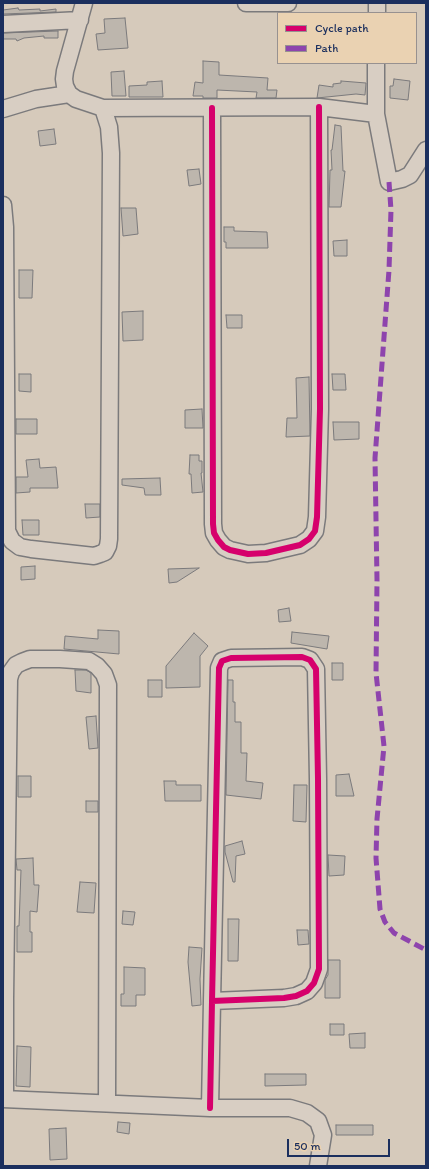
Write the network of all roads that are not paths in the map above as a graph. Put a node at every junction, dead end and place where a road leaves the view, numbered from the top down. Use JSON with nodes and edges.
{"nodes":[{"id":1,"x":84,"y":3,"type":"edge"},
{"id":2,"x":246,"y":3,"type":"edge"},
{"id":3,"x":288,"y":3,"type":"edge"},
{"id":4,"x":80,"y":20,"type":"junction"},
{"id":5,"x":3,"y":24,"type":"edge"},
{"id":6,"x":376,"y":64,"type":"edge"},
{"id":7,"x":69,"y":94,"type":"junction"},
{"id":8,"x":319,"y":107,"type":"junction"},
{"id":9,"x":103,"y":108,"type":"junction"},
{"id":10,"x":212,"y":108,"type":"junction"},
{"id":11,"x":3,"y":109,"type":"edge"},
{"id":12,"x":376,"y":114,"type":"junction"},
{"id":13,"x":426,"y":150,"type":"edge"},
{"id":14,"x":3,"y":205,"type":"edge"},
{"id":15,"x":212,"y":1001,"type":"junction"},
{"id":16,"x":4,"y":1099,"type":"edge"},
{"id":17,"x":107,"y":1103,"type":"junction"},
{"id":18,"x":210,"y":1108,"type":"junction"},
{"id":19,"x":318,"y":1166,"type":"edge"}],
"edges":[{"from":1,"to":4,"type":"street"},
{"from":2,"to":3,"type":"street"},
{"from":4,"to":5,"type":"street"},
{"from":4,"to":7,"type":"street"},
{"from":6,"to":12,"type":"street"},
{"from":7,"to":9,"type":"street"},
{"from":7,"to":11,"type":"street"},
{"from":8,"to":10,"type":"street"},
{"from":8,"to":10,"type":"street"},
{"from":8,"to":12,"type":"street"},
{"from":9,"to":10,"type":"street"},
{"from":9,"to":14,"type":"street"},
{"from":12,"to":13,"type":"street"},
{"from":15,"to":15,"type":"street"},
{"from":15,"to":18,"type":"street"},
{"from":16,"to":17,"type":"street"},
{"from":16,"to":17,"type":"street"},
{"from":17,"to":18,"type":"street"},
{"from":18,"to":19,"type":"street"}]}
